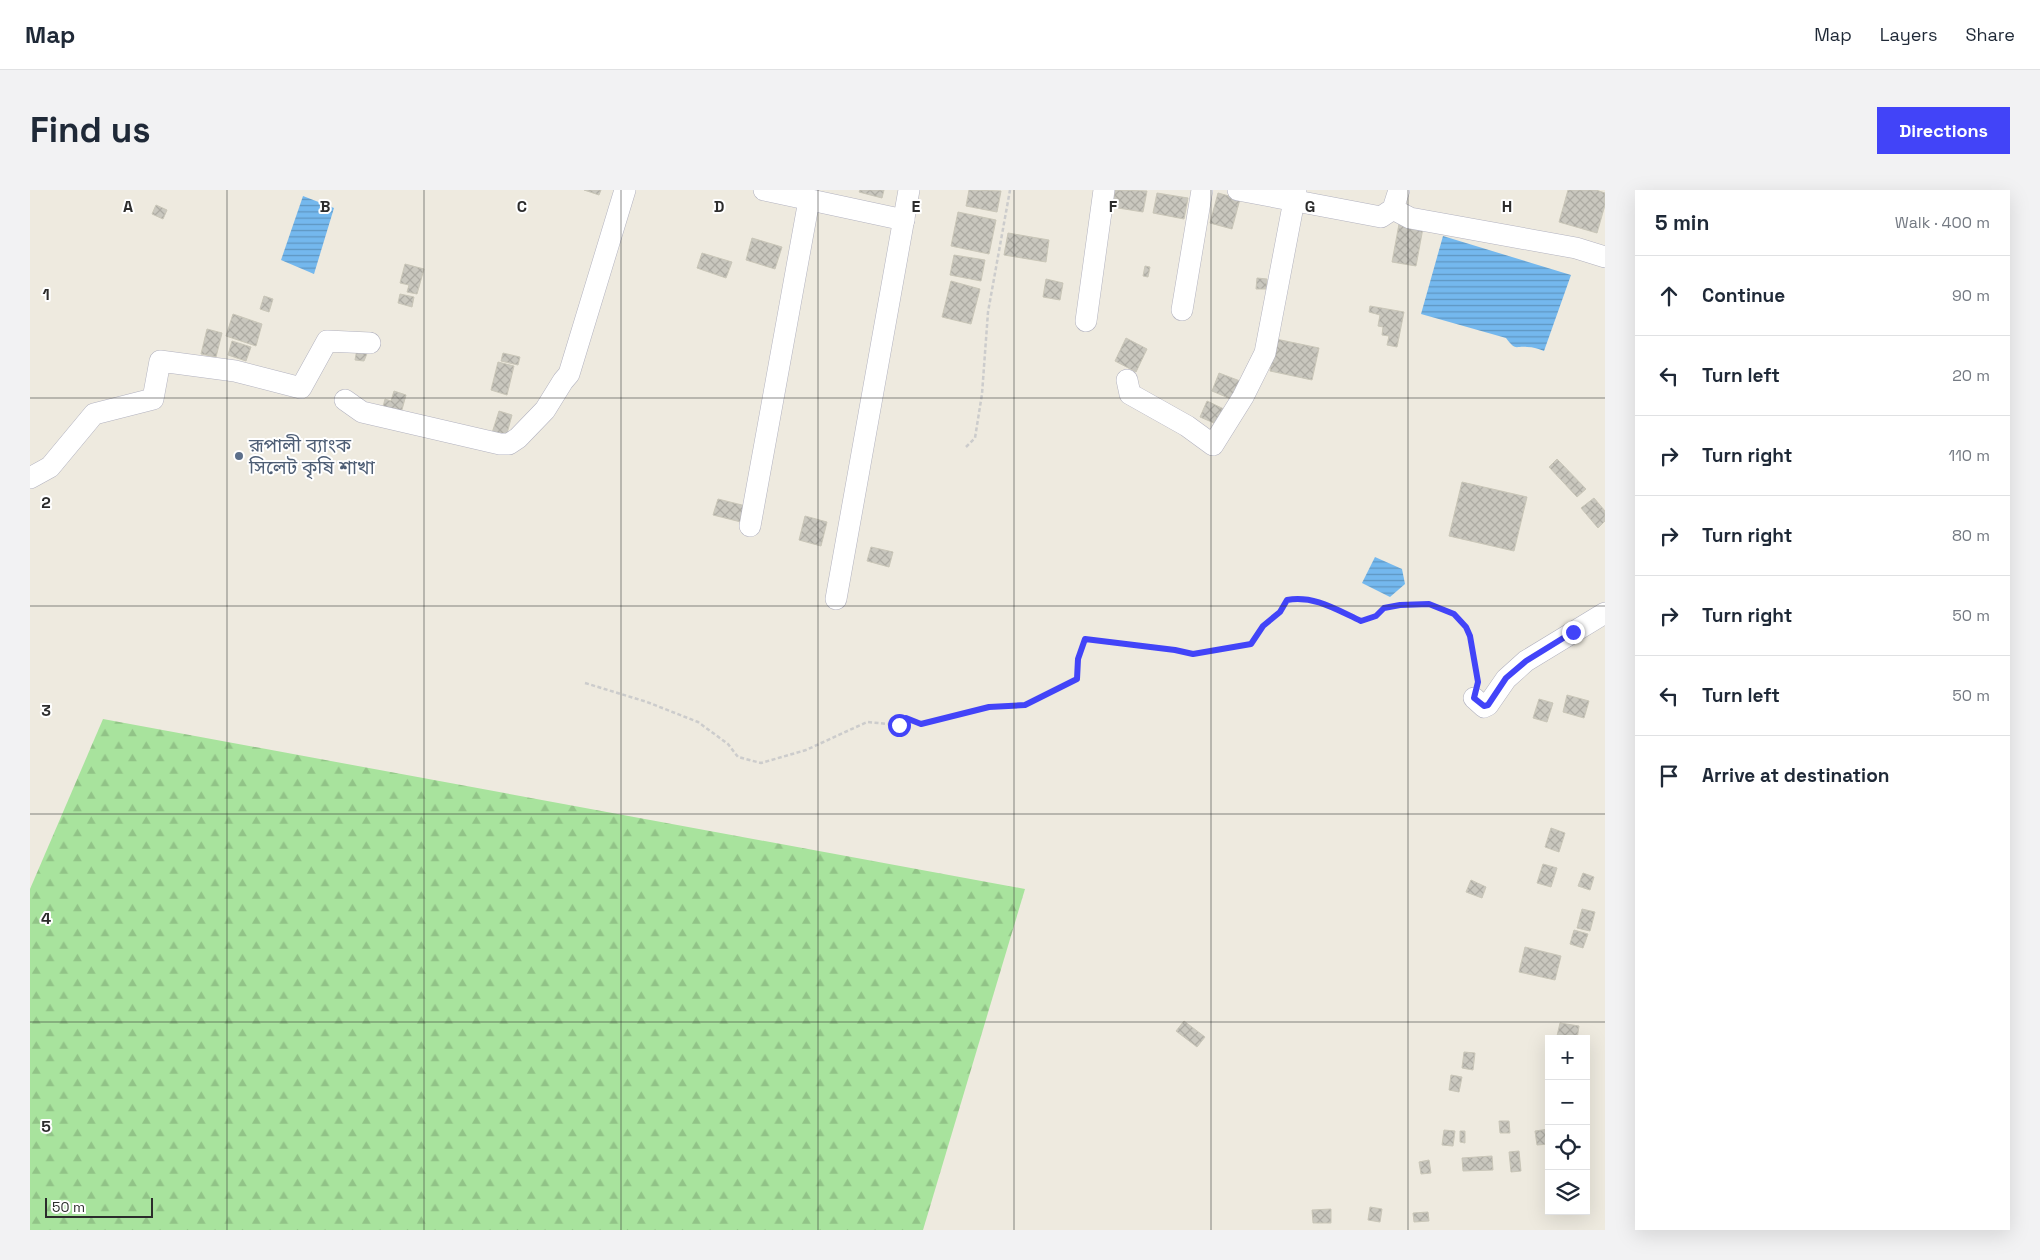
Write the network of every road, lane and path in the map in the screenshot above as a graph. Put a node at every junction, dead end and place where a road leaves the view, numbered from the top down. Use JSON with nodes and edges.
{"nodes":[{"id":1,"x":625,"y":190,"type":"edge"},
{"id":2,"x":764,"y":190,"type":"edge"},
{"id":3,"x":909,"y":190,"type":"edge"},
{"id":4,"x":1010,"y":190,"type":"edge"},
{"id":5,"x":1104,"y":190,"type":"edge"},
{"id":6,"x":1202,"y":190,"type":"edge"},
{"id":7,"x":1238,"y":190,"type":"edge"},
{"id":8,"x":1295,"y":195,"type":"edge"},
{"id":9,"x":809,"y":200,"type":"junction"},
{"id":10,"x":1396,"y":200,"type":"edge"},
{"id":11,"x":904,"y":220,"type":"junction"},
{"id":12,"x":1605,"y":257,"type":"edge"},
{"id":13,"x":1182,"y":310,"type":"dead end"},
{"id":14,"x":1086,"y":321,"type":"dead end"},
{"id":15,"x":370,"y":343,"type":"dead end"},
{"id":16,"x":1128,"y":380,"type":"dead end"},
{"id":17,"x":344,"y":400,"type":"dead end"},
{"id":18,"x":966,"y":447,"type":"dead end"},
{"id":19,"x":30,"y":478,"type":"edge"},
{"id":20,"x":750,"y":526,"type":"dead end"},
{"id":21,"x":836,"y":599,"type":"dead end"},
{"id":22,"x":1605,"y":612,"type":"edge"},
{"id":23,"x":585,"y":683,"type":"dead end"},
{"id":24,"x":1474,"y":698,"type":"joint"}],
"edges":[{"from":1,"to":17,"type":"street"},
{"from":2,"to":9,"type":"street"},
{"from":3,"to":11,"type":"street"},
{"from":4,"to":18,"type":"path"},
{"from":5,"to":14,"type":"street"},
{"from":6,"to":13,"type":"street"},
{"from":7,"to":8,"type":"street"},
{"from":8,"to":10,"type":"street"},
{"from":8,"to":16,"type":"street"},
{"from":9,"to":11,"type":"street"},
{"from":9,"to":20,"type":"street"},
{"from":10,"to":12,"type":"street"},
{"from":11,"to":21,"type":"street"},
{"from":15,"to":19,"type":"street"},
{"from":22,"to":24,"type":"street"},
{"from":23,"to":24,"type":"path"}]}
